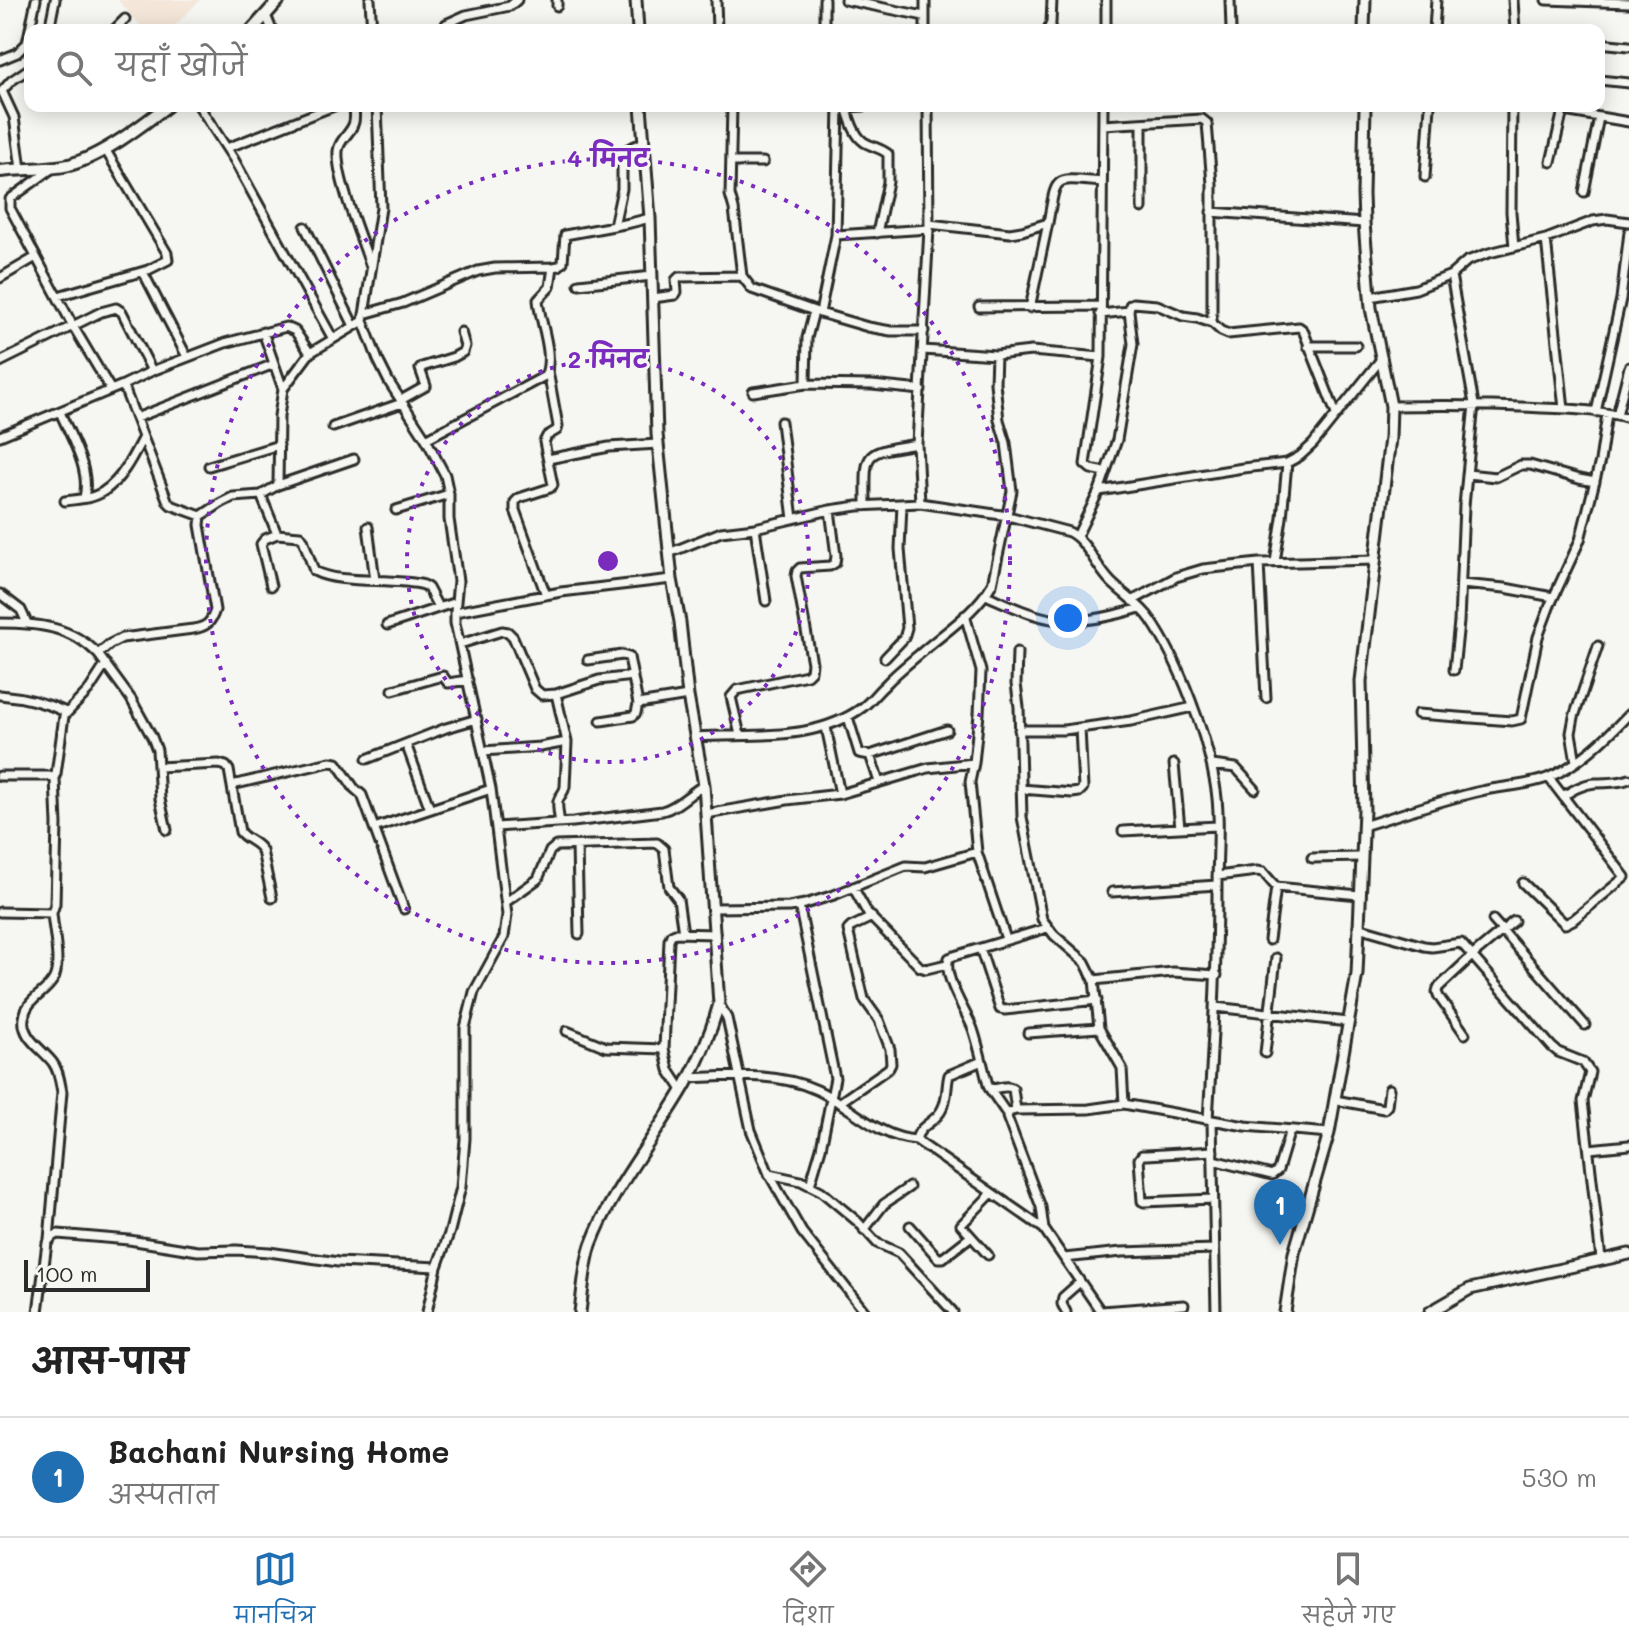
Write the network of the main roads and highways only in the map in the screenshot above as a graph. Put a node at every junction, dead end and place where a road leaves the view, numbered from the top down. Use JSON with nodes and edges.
{"nodes":[{"id":1,"x":279,"y":0,"type":"edge"},
{"id":2,"x":258,"y":24,"type":"edge"},
{"id":3,"x":158,"y":112,"type":"edge"},
{"id":4,"x":0,"y":171,"type":"edge"}],
"edges":[{"from":1,"to":2,"type":"main road"},
{"from":3,"to":4,"type":"main road"}]}
